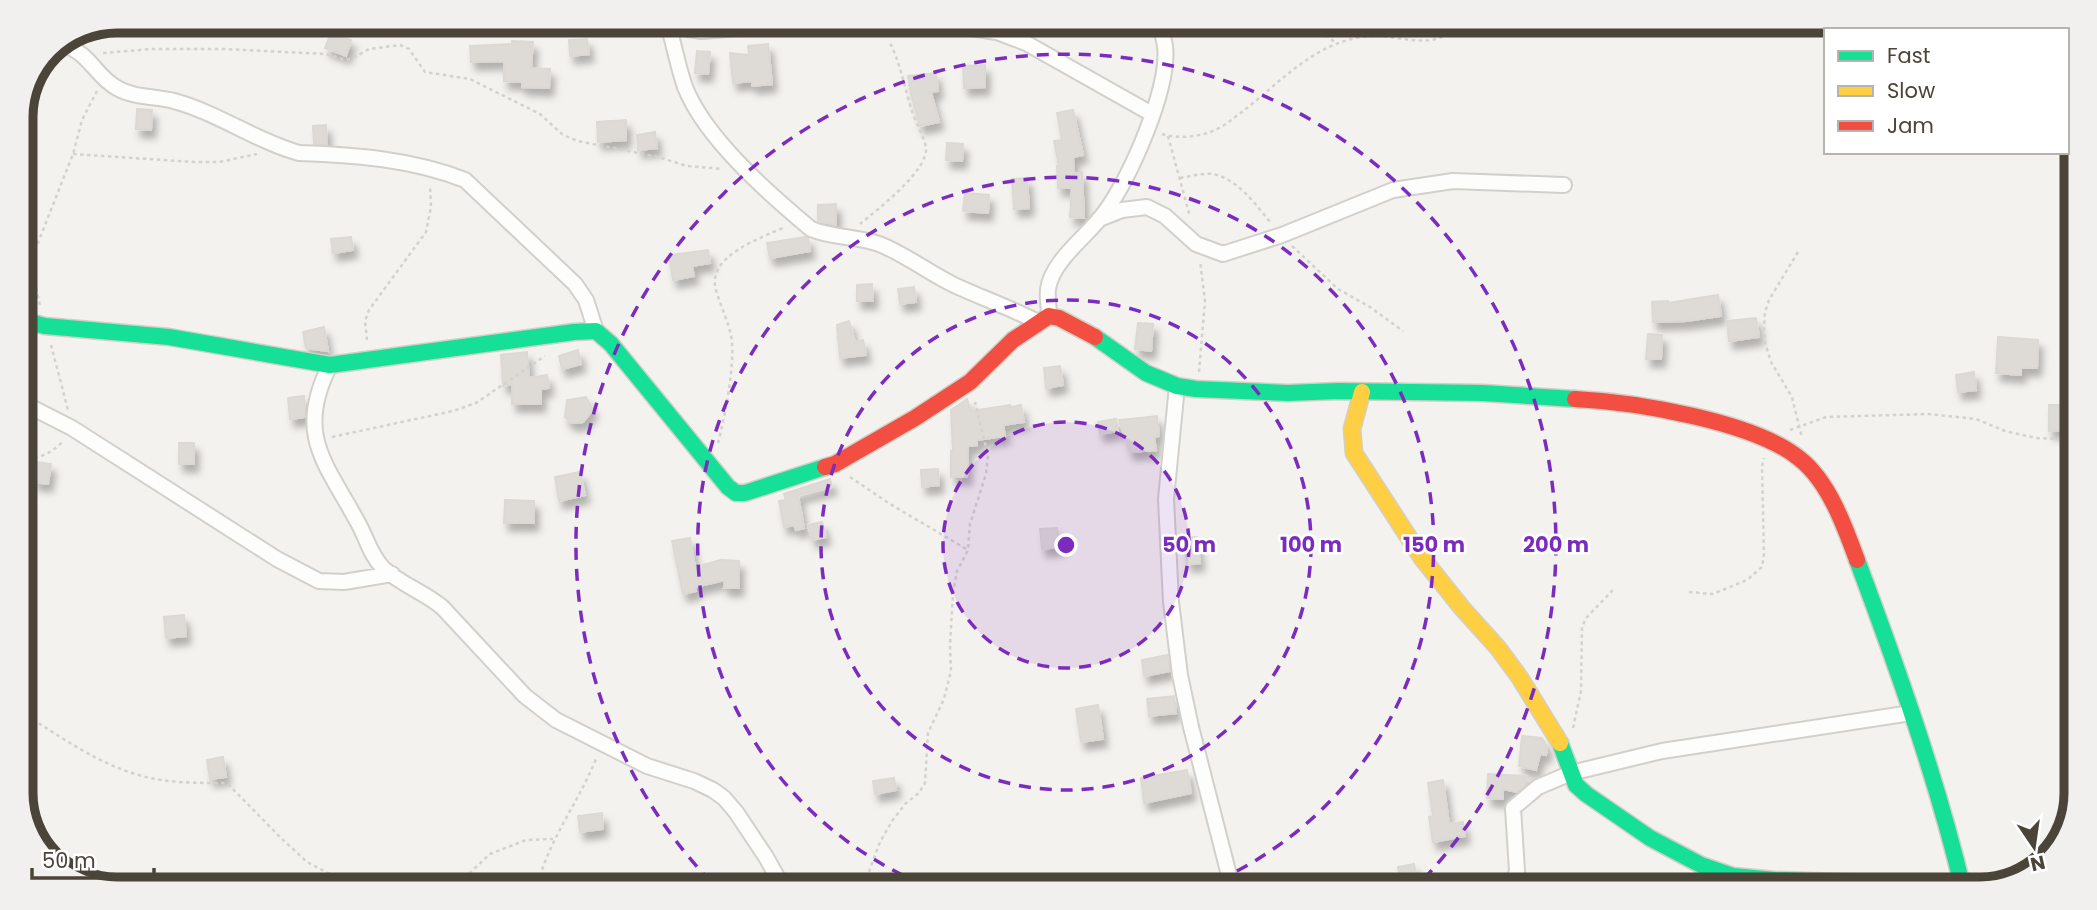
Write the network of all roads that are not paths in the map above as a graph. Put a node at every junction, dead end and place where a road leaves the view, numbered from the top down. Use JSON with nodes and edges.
{"nodes":[{"id":1,"x":670,"y":33,"type":"edge"},
{"id":2,"x":1000,"y":33,"type":"edge"},
{"id":3,"x":1162,"y":33,"type":"edge"},
{"id":4,"x":70,"y":48,"type":"edge"},
{"id":5,"x":1149,"y":121,"type":"junction"},
{"id":6,"x":1564,"y":185,"type":"dead end"},
{"id":7,"x":1099,"y":219,"type":"junction"},
{"id":8,"x":1043,"y":319,"type":"junction"},
{"id":9,"x":33,"y":323,"type":"edge"},
{"id":10,"x":596,"y":331,"type":"junction"},
{"id":11,"x":330,"y":365,"type":"junction"},
{"id":12,"x":1177,"y":386,"type":"junction"},
{"id":13,"x":1363,"y":392,"type":"junction"},
{"id":14,"x":33,"y":408,"type":"edge"},
{"id":15,"x":392,"y":574,"type":"junction"},
{"id":16,"x":1911,"y":713,"type":"junction"},
{"id":17,"x":1571,"y":773,"type":"junction"},
{"id":18,"x":1230,"y":875,"type":"dead end"},
{"id":19,"x":777,"y":877,"type":"edge"},
{"id":20,"x":1515,"y":877,"type":"edge"},
{"id":21,"x":1744,"y":877,"type":"edge"},
{"id":22,"x":1960,"y":877,"type":"edge"}],
"edges":[{"from":1,"to":8,"type":"street"},
{"from":2,"to":5,"type":"street"},
{"from":3,"to":5,"type":"street"},
{"from":4,"to":10,"type":"street"},
{"from":5,"to":7,"type":"street"},
{"from":6,"to":7,"type":"street"},
{"from":7,"to":8,"type":"street"},
{"from":8,"to":10,"type":"street"},
{"from":8,"to":12,"type":"street"},
{"from":9,"to":11,"type":"street"},
{"from":10,"to":11,"type":"street"},
{"from":11,"to":15,"type":"street"},
{"from":12,"to":13,"type":"street"},
{"from":12,"to":18,"type":"street"},
{"from":13,"to":16,"type":"street"},
{"from":13,"to":17,"type":"street"},
{"from":14,"to":15,"type":"street"},
{"from":15,"to":19,"type":"street"},
{"from":16,"to":17,"type":"street"},
{"from":16,"to":22,"type":"street"},
{"from":17,"to":20,"type":"street"},
{"from":17,"to":21,"type":"street"}]}
